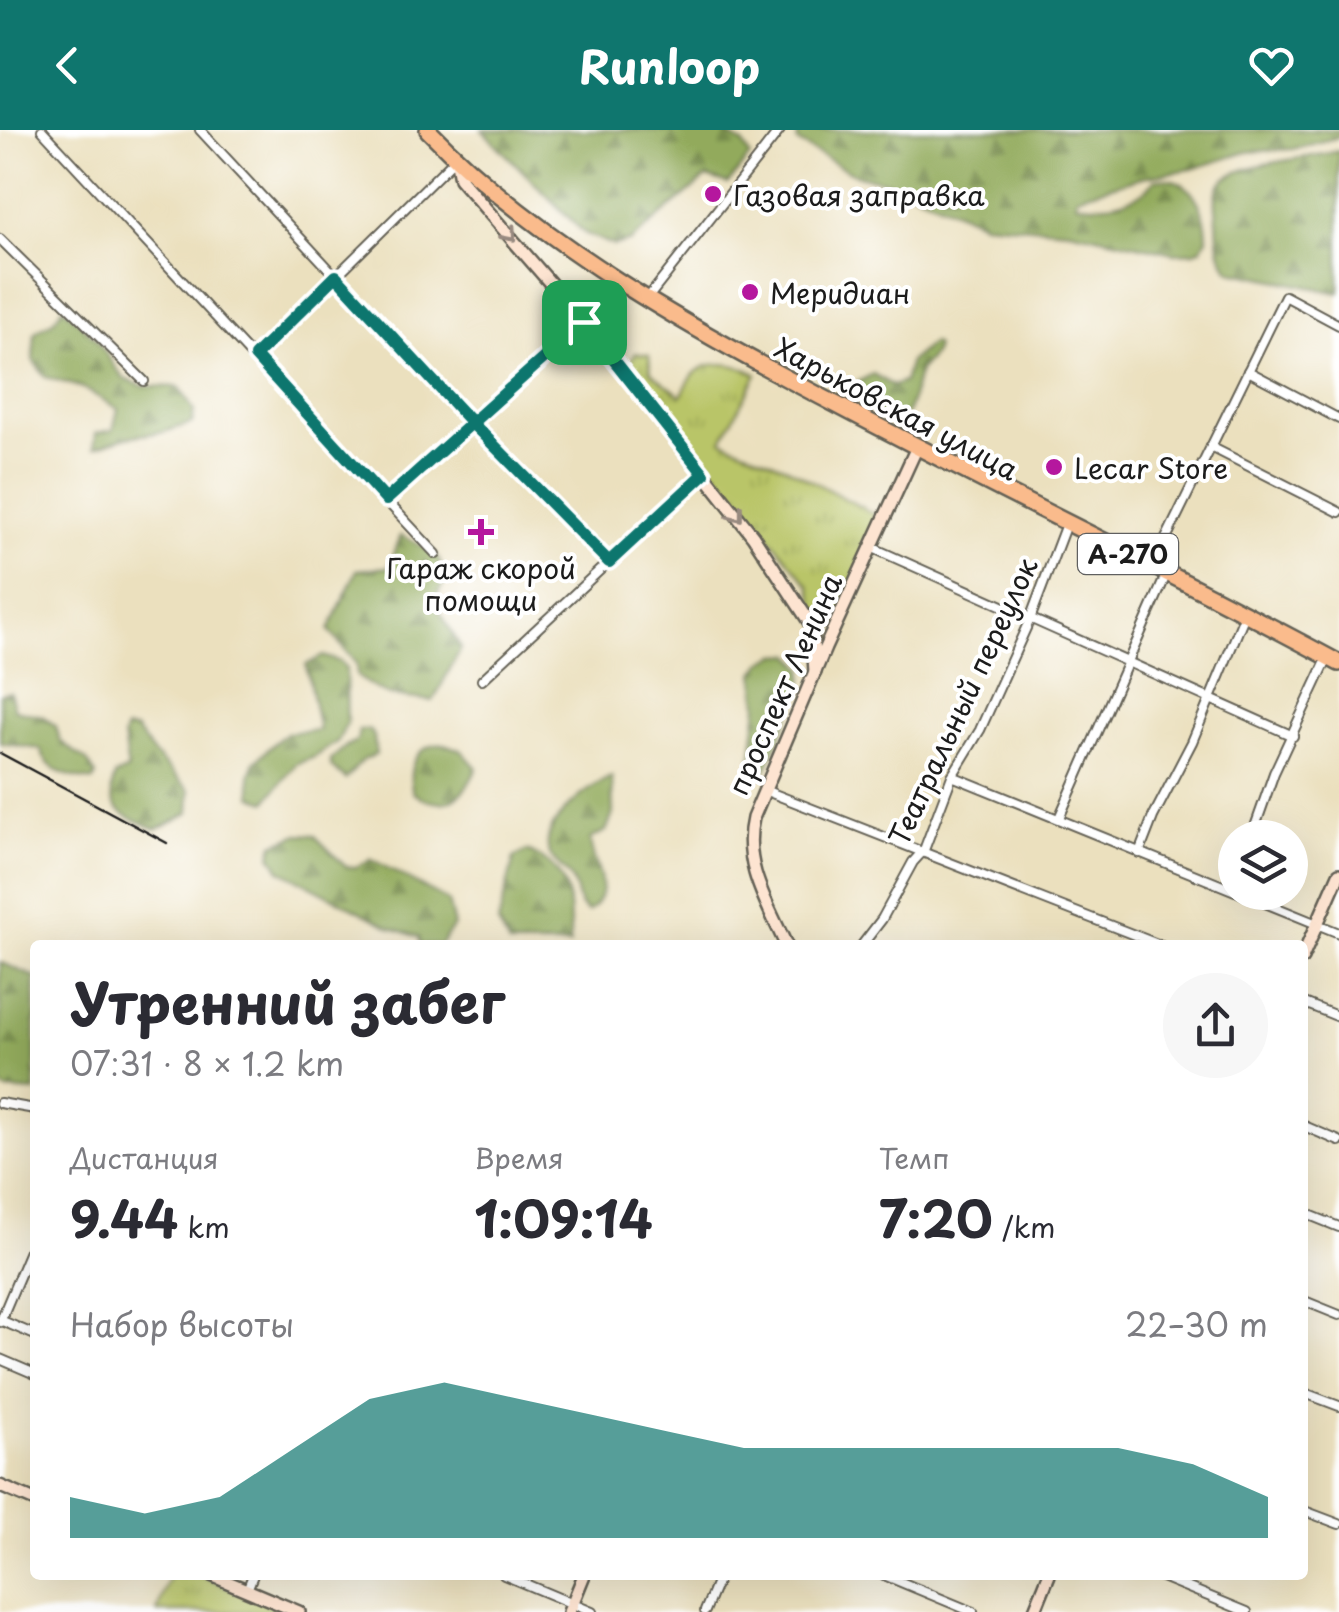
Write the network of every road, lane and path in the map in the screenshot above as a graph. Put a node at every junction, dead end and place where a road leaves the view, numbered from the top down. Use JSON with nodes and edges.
{"nodes":[{"id":1,"x":42,"y":130,"type":"edge"},
{"id":2,"x":200,"y":130,"type":"edge"},
{"id":3,"x":428,"y":130,"type":"edge"},
{"id":4,"x":780,"y":130,"type":"edge"},
{"id":5,"x":456,"y":158,"type":"junction"},
{"id":6,"x":0,"y":239,"type":"edge"},
{"id":7,"x":336,"y":276,"type":"junction"},
{"id":8,"x":648,"y":299,"type":"junction"},
{"id":9,"x":584,"y":322,"type":"junction"},
{"id":10,"x":1339,"y":325,"type":"edge"},
{"id":11,"x":255,"y":356,"type":"junction"},
{"id":12,"x":1248,"y":371,"type":"junction"},
{"id":13,"x":144,"y":381,"type":"dead end"},
{"id":14,"x":1339,"y":419,"type":"edge"},
{"id":15,"x":472,"y":423,"type":"junction"},
{"id":16,"x":916,"y":447,"type":"junction"},
{"id":17,"x":1210,"y":447,"type":"junction"},
{"id":18,"x":704,"y":474,"type":"junction"},
{"id":19,"x":386,"y":500,"type":"junction"},
{"id":20,"x":1339,"y":512,"type":"edge"},
{"id":21,"x":1066,"y":524,"type":"junction"},
{"id":22,"x":872,"y":547,"type":"junction"},
{"id":23,"x":436,"y":554,"type":"dead end"},
{"id":24,"x":609,"y":562,"type":"junction"},
{"id":25,"x":1160,"y":569,"type":"junction"},
{"id":26,"x":1246,"y":612,"type":"junction"},
{"id":27,"x":1030,"y":620,"type":"junction"},
{"id":28,"x":1334,"y":660,"type":"edge"},
{"id":29,"x":1126,"y":661,"type":"junction"},
{"id":30,"x":814,"y":672,"type":"junction"},
{"id":31,"x":482,"y":680,"type":"dead end"},
{"id":32,"x":1208,"y":699,"type":"junction"},
{"id":33,"x":1293,"y":736,"type":"junction"},
{"id":34,"x":952,"y":776,"type":"junction"},
{"id":35,"x":764,"y":790,"type":"junction"},
{"id":36,"x":1059,"y":818,"type":"junction"},
{"id":37,"x":1257,"y":820,"type":"edge"},
{"id":38,"x":924,"y":850,"type":"junction"},
{"id":39,"x":1140,"y":853,"type":"junction"},
{"id":40,"x":1339,"y":874,"type":"edge"},
{"id":41,"x":1218,"y":883,"type":"edge"},
{"id":42,"x":1284,"y":910,"type":"edge"},
{"id":43,"x":1317,"y":924,"type":"junction"},
{"id":44,"x":1339,"y":933,"type":"edge"},
{"id":45,"x":784,"y":940,"type":"edge"},
{"id":46,"x":866,"y":940,"type":"edge"},
{"id":47,"x":1148,"y":940,"type":"edge"},
{"id":48,"x":1308,"y":944,"type":"edge"},
{"id":49,"x":1308,"y":1004,"type":"edge"},
{"id":50,"x":1339,"y":1017,"type":"edge"},
{"id":51,"x":0,"y":1104,"type":"edge"},
{"id":52,"x":30,"y":1108,"type":"edge"},
{"id":53,"x":1308,"y":1128,"type":"edge"},
{"id":54,"x":1339,"y":1141,"type":"edge"},
{"id":55,"x":1308,"y":1214,"type":"edge"},
{"id":56,"x":1339,"y":1227,"type":"edge"},
{"id":57,"x":30,"y":1251,"type":"edge"},
{"id":58,"x":1308,"y":1302,"type":"edge"},
{"id":59,"x":1339,"y":1315,"type":"edge"},
{"id":60,"x":0,"y":1321,"type":"edge"},
{"id":61,"x":30,"y":1334,"type":"edge"},
{"id":62,"x":0,"y":1360,"type":"edge"},
{"id":63,"x":30,"y":1372,"type":"edge"},
{"id":64,"x":1308,"y":1394,"type":"edge"},
{"id":65,"x":1339,"y":1406,"type":"edge"},
{"id":66,"x":0,"y":1486,"type":"edge"},
{"id":67,"x":30,"y":1499,"type":"edge"},
{"id":68,"x":1308,"y":1512,"type":"edge"},
{"id":69,"x":1339,"y":1524,"type":"edge"},
{"id":70,"x":223,"y":1580,"type":"edge"},
{"id":71,"x":251,"y":1580,"type":"edge"},
{"id":72,"x":514,"y":1580,"type":"edge"},
{"id":73,"x":582,"y":1580,"type":"edge"},
{"id":74,"x":718,"y":1580,"type":"edge"},
{"id":75,"x":896,"y":1580,"type":"edge"},
{"id":76,"x":1047,"y":1580,"type":"edge"},
{"id":77,"x":1169,"y":1580,"type":"edge"},
{"id":78,"x":247,"y":1590,"type":"junction"},
{"id":79,"x":570,"y":1608,"type":"edge"},
{"id":80,"x":706,"y":1611,"type":"edge"},
{"id":81,"x":299,"y":1612,"type":"edge"},
{"id":82,"x":592,"y":1612,"type":"edge"},
{"id":83,"x":973,"y":1612,"type":"edge"},
{"id":84,"x":1034,"y":1612,"type":"edge"},
{"id":85,"x":1247,"y":1612,"type":"edge"}],
"edges":[{"from":1,"to":11,"type":"street"},
{"from":2,"to":7,"type":"street"},
{"from":3,"to":5,"type":"highway","name":"Харьковская улица","number":"А-270"},
{"from":4,"to":8,"type":"street"},
{"from":5,"to":7,"type":"street"},
{"from":5,"to":8,"type":"highway","name":"Харьковская улица","number":"А-270"},
{"from":5,"to":9,"type":"main road","name":"Харьковская улица","one_way":true},
{"from":6,"to":13,"type":"street"},
{"from":7,"to":11,"type":"street"},
{"from":7,"to":15,"type":"street"},
{"from":8,"to":16,"type":"highway","name":"Харьковская улица","number":"А-270"},
{"from":9,"to":15,"type":"street"},
{"from":9,"to":18,"type":"main road","name":"Харьковская улица"},
{"from":10,"to":12,"type":"street"},
{"from":11,"to":19,"type":"street"},
{"from":12,"to":14,"type":"street"},
{"from":12,"to":17,"type":"street"},
{"from":15,"to":19,"type":"street"},
{"from":15,"to":24,"type":"street"},
{"from":16,"to":21,"type":"highway","name":"Харьковская улица","number":"А-270"},
{"from":16,"to":22,"type":"main road","name":"проспект Ленина"},
{"from":17,"to":20,"type":"street"},
{"from":17,"to":25,"type":"street"},
{"from":18,"to":24,"type":"street"},
{"from":18,"to":30,"type":"main road","name":"Харьковская улица","one_way":true},
{"from":19,"to":23,"type":"street"},
{"from":21,"to":25,"type":"highway","name":"Харьковская улица","number":"А-270"},
{"from":21,"to":27,"type":"street","name":"Театральный переулок"},
{"from":22,"to":27,"type":"street"},
{"from":22,"to":30,"type":"main road","name":"проспект Ленина"},
{"from":24,"to":31,"type":"street"},
{"from":25,"to":26,"type":"highway","name":"Харьковская улица","number":"А-270"},
{"from":25,"to":29,"type":"street"},
{"from":26,"to":28,"type":"highway","name":"Харьковская улица","number":"А-270"},
{"from":26,"to":32,"type":"street"},
{"from":27,"to":29,"type":"street"},
{"from":27,"to":34,"type":"street","name":"Театральный переулок"},
{"from":28,"to":33,"type":"street"},
{"from":29,"to":32,"type":"street"},
{"from":29,"to":36,"type":"street"},
{"from":30,"to":35,"type":"main road","name":"проспект Ленина"},
{"from":32,"to":33,"type":"street"},
{"from":32,"to":39,"type":"street"},
{"from":33,"to":37,"type":"street"},
{"from":34,"to":36,"type":"street"},
{"from":34,"to":38,"type":"street","name":"Театральный переулок"},
{"from":35,"to":38,"type":"street"},
{"from":35,"to":45,"type":"main road","name":"проспект Ленина"},
{"from":36,"to":39,"type":"street"},
{"from":38,"to":46,"type":"street","name":"Театральный переулок"},
{"from":38,"to":47,"type":"street"},
{"from":39,"to":41,"type":"street"},
{"from":40,"to":43,"type":"main road"},
{"from":42,"to":43,"type":"street"},
{"from":43,"to":44,"type":"street"},
{"from":43,"to":48,"type":"main road"},
{"from":49,"to":50,"type":"street"},
{"from":51,"to":52,"type":"street"},
{"from":53,"to":54,"type":"street"},
{"from":55,"to":56,"type":"street"},
{"from":57,"to":60,"type":"street"},
{"from":58,"to":59,"type":"street"},
{"from":60,"to":61,"type":"street"},
{"from":62,"to":63,"type":"street"},
{"from":64,"to":65,"type":"street"},
{"from":66,"to":67,"type":"main road"},
{"from":68,"to":69,"type":"street"},
{"from":70,"to":78,"type":"main road"},
{"from":71,"to":78,"type":"street"},
{"from":72,"to":79,"type":"street"},
{"from":73,"to":79,"type":"main road"},
{"from":74,"to":80,"type":"street"},
{"from":75,"to":83,"type":"street"},
{"from":76,"to":84,"type":"main road"},
{"from":77,"to":85,"type":"street"},
{"from":78,"to":81,"type":"main road"},
{"from":79,"to":82,"type":"street"}]}
